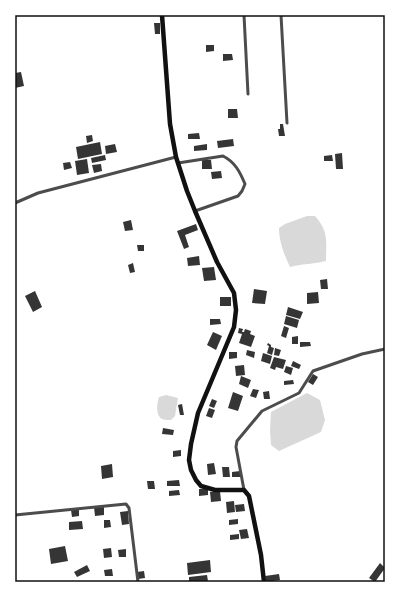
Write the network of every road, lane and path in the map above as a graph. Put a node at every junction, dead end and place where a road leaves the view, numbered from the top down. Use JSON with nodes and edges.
{"nodes":[{"id":1,"x":162,"y":15,"type":"edge"},
{"id":2,"x":244,"y":15,"type":"edge"},
{"id":3,"x":281,"y":15,"type":"edge"},
{"id":4,"x":248,"y":94,"type":"dead end"},
{"id":5,"x":287,"y":123,"type":"dead end"},
{"id":6,"x":176,"y":157,"type":"junction"},
{"id":7,"x":178,"y":162,"type":"junction"},
{"id":8,"x":15,"y":203,"type":"edge"},
{"id":9,"x":195,"y":210,"type":"junction"},
{"id":10,"x":385,"y":349,"type":"edge"},
{"id":11,"x":244,"y":490,"type":"junction"},
{"id":12,"x":15,"y":515,"type":"edge"},
{"id":13,"x":138,"y":582,"type":"edge"},
{"id":14,"x":264,"y":582,"type":"edge"}],
"edges":[{"from":1,"to":6,"type":"main road"},
{"from":2,"to":4,"type":"street"},
{"from":3,"to":5,"type":"street"},
{"from":6,"to":7,"type":"main road"},
{"from":6,"to":8,"type":"street"},
{"from":7,"to":9,"type":"main road"},
{"from":7,"to":9,"type":"street"},
{"from":9,"to":11,"type":"main road"},
{"from":10,"to":11,"type":"street"},
{"from":11,"to":14,"type":"main road"},
{"from":12,"to":13,"type":"street"}]}
